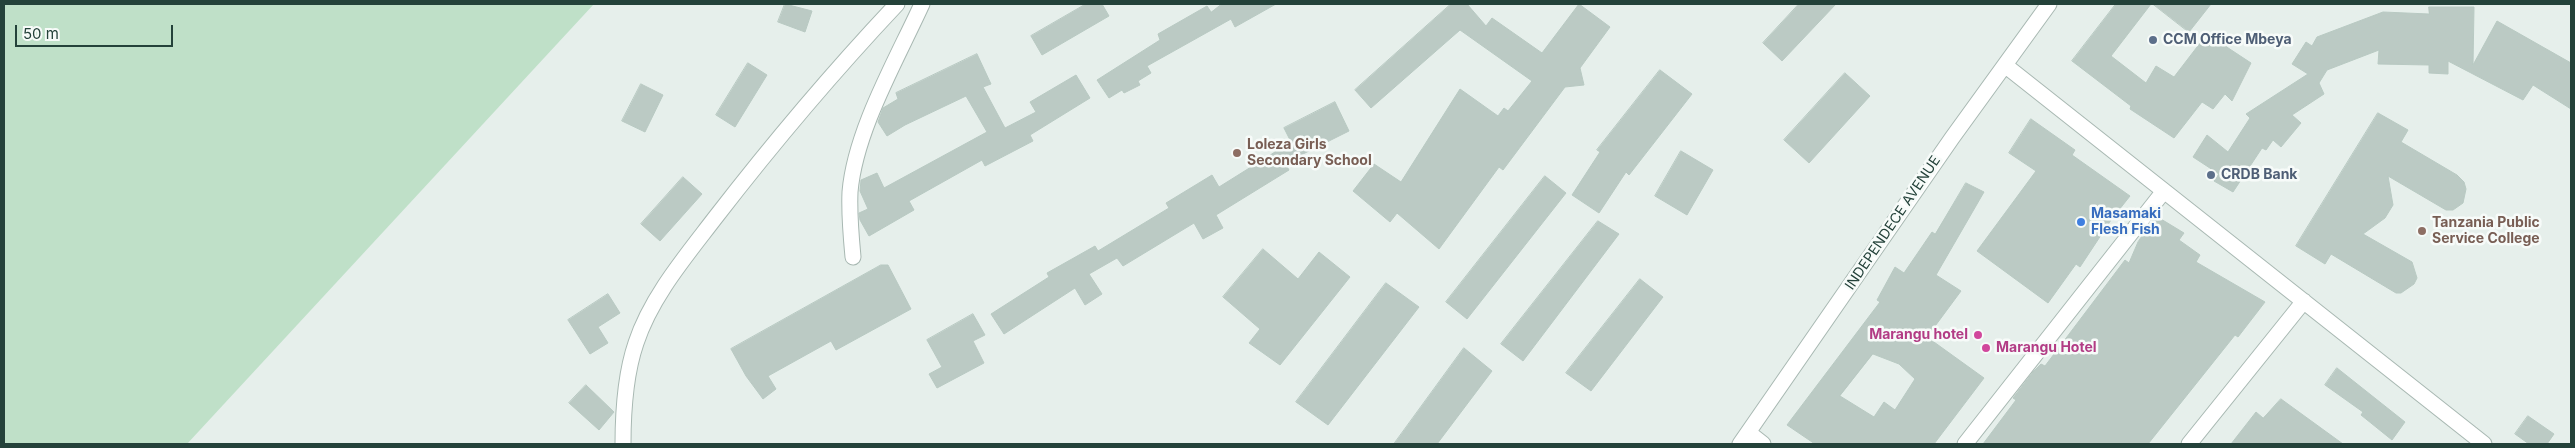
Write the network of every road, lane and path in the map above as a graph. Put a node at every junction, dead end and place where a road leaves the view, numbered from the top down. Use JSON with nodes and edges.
{"nodes":[{"id":1,"x":897,"y":4,"type":"edge"},
{"id":2,"x":922,"y":4,"type":"edge"},
{"id":3,"x":2049,"y":4,"type":"edge"},
{"id":4,"x":2006,"y":66,"type":"junction"},
{"id":5,"x":2164,"y":191,"type":"junction"},
{"id":6,"x":853,"y":257,"type":"dead end"},
{"id":7,"x":2304,"y":302,"type":"junction"},
{"id":8,"x":1745,"y":439,"type":"edge"},
{"id":9,"x":623,"y":444,"type":"edge"},
{"id":10,"x":1763,"y":444,"type":"edge"},
{"id":11,"x":1965,"y":444,"type":"edge"},
{"id":12,"x":2189,"y":444,"type":"edge"},
{"id":13,"x":2484,"y":444,"type":"edge"}],
"edges":[{"from":1,"to":9,"type":"street"},
{"from":2,"to":6,"type":"street"},
{"from":3,"to":4,"type":"street","name":"INDEPENDECE AVENUE"},
{"from":4,"to":5,"type":"street"},
{"from":4,"to":8,"type":"street","name":"INDEPENDECE AVENUE"},
{"from":5,"to":7,"type":"street"},
{"from":5,"to":11,"type":"street"},
{"from":7,"to":12,"type":"street"},
{"from":7,"to":13,"type":"street"},
{"from":8,"to":10,"type":"street"}]}
